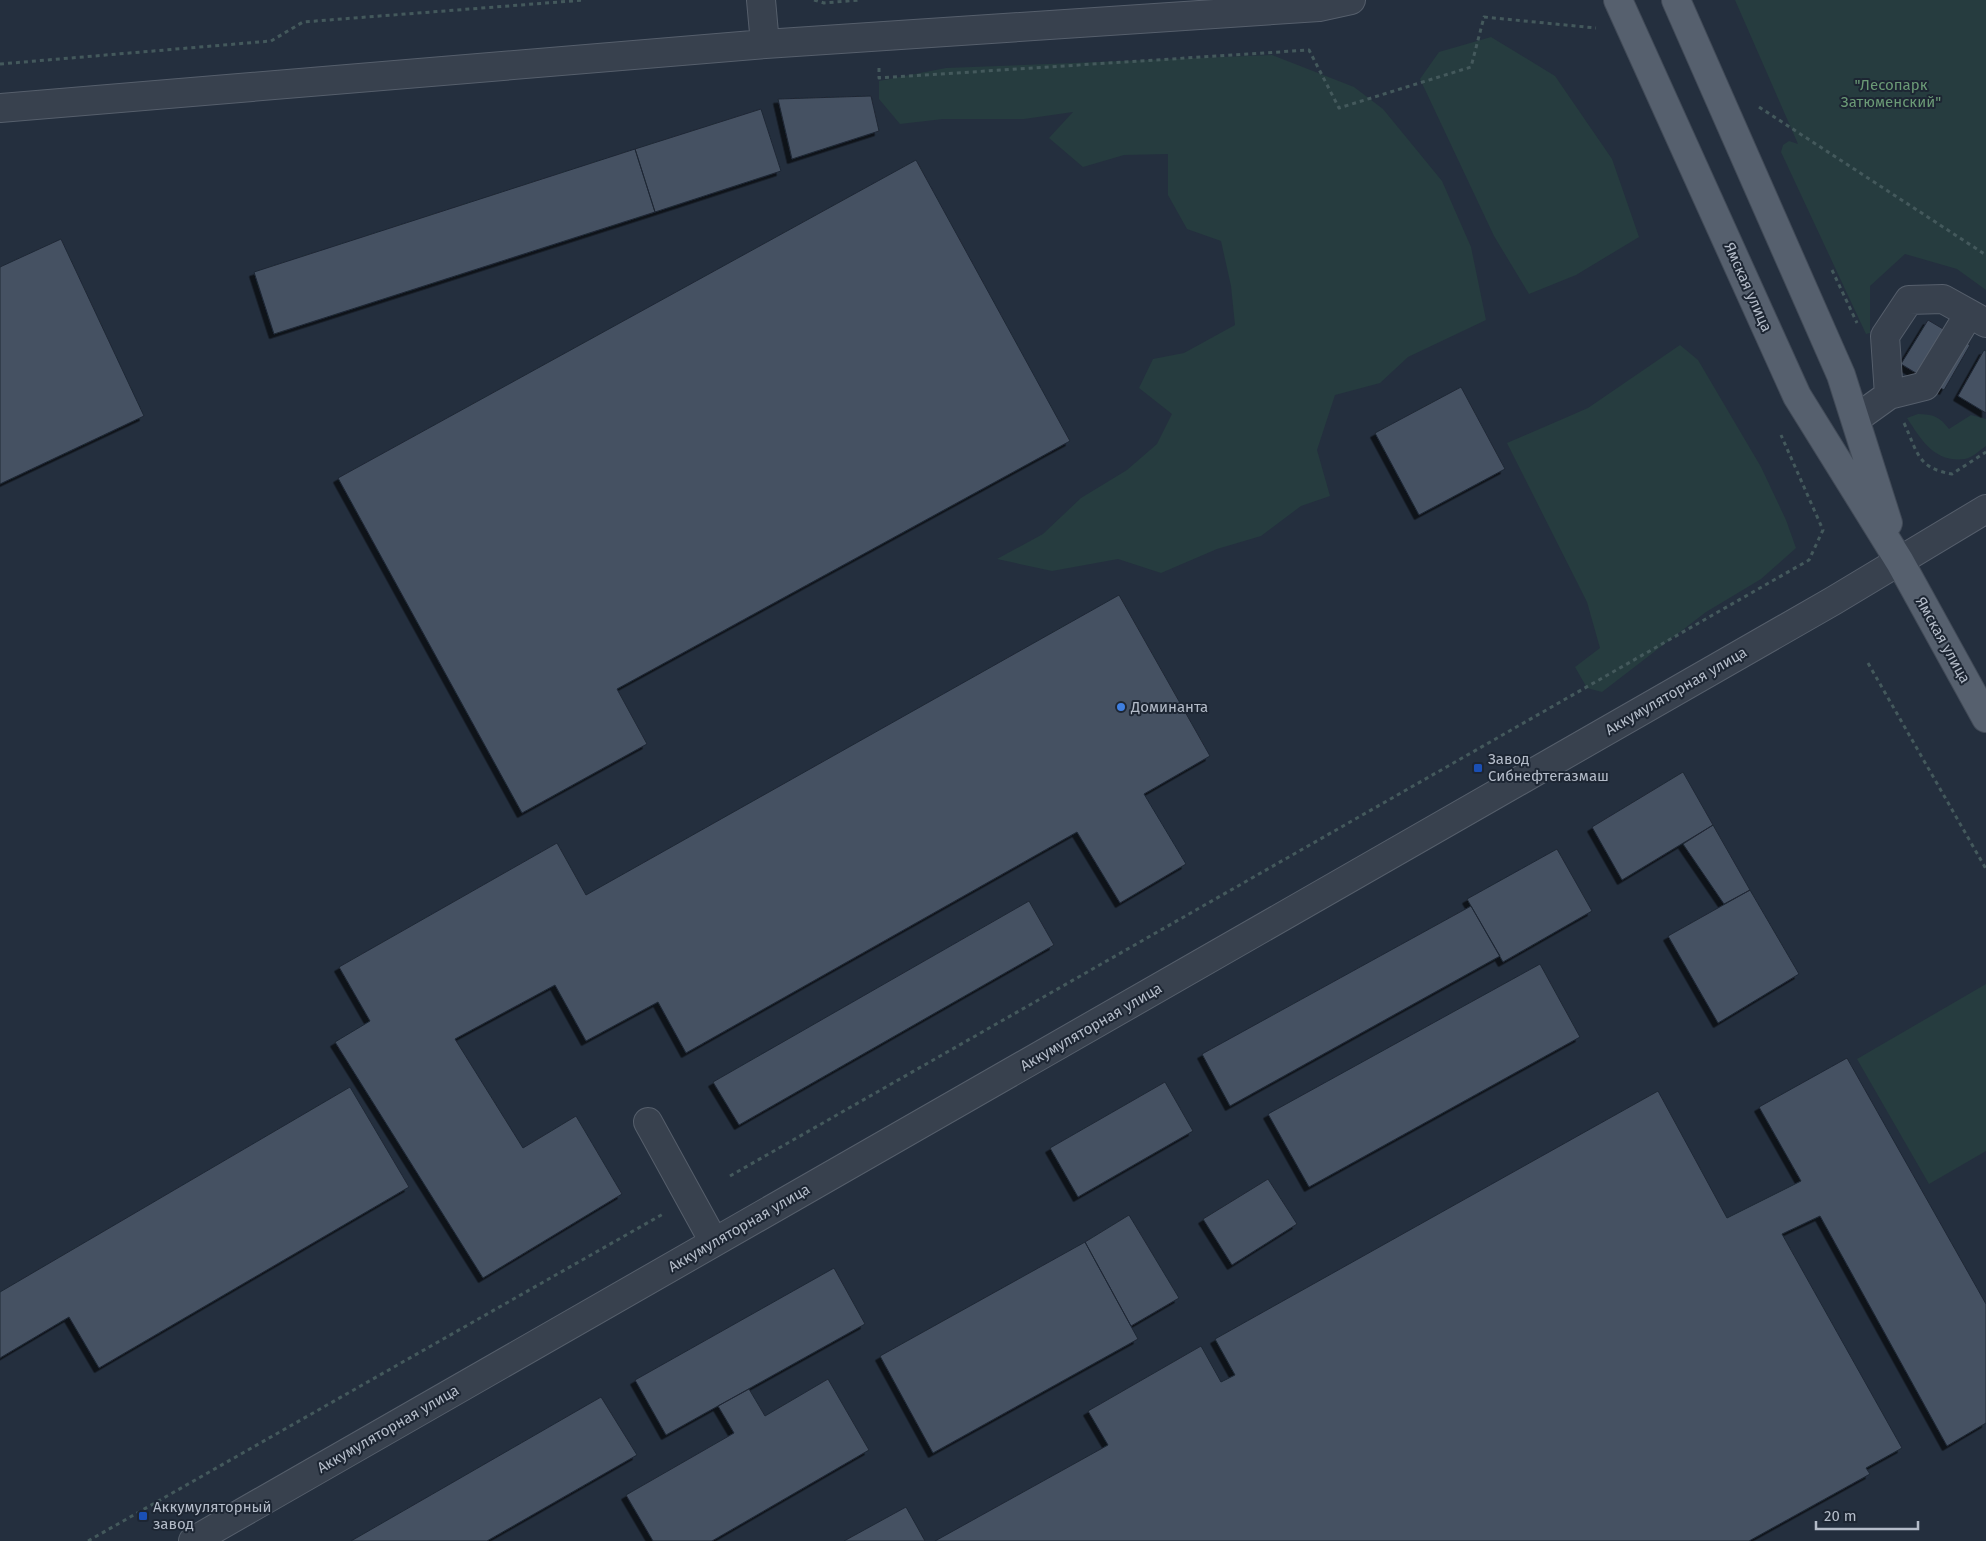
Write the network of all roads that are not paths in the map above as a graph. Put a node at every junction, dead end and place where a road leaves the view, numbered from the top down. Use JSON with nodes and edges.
{"nodes":[{"id":1,"x":761,"y":0,"type":"edge"},
{"id":2,"x":1351,"y":0,"type":"edge"},
{"id":3,"x":1618,"y":0,"type":"edge"},
{"id":4,"x":1676,"y":0,"type":"edge"},
{"id":5,"x":765,"y":44,"type":"junction"},
{"id":6,"x":0,"y":108,"type":"edge"},
{"id":7,"x":1978,"y":319,"type":"edge"},
{"id":8,"x":1890,"y":395,"type":"junction"},
{"id":9,"x":1857,"y":418,"type":"junction"},
{"id":10,"x":1986,"y":509,"type":"edge"},
{"id":11,"x":1900,"y":562,"type":"junction"},
{"id":12,"x":1986,"y":718,"type":"edge"},
{"id":13,"x":648,"y":1122,"type":"dead end"},
{"id":14,"x":714,"y":1242,"type":"junction"},
{"id":15,"x":193,"y":1541,"type":"edge"}],
"edges":[{"from":1,"to":5,"type":"street"},
{"from":2,"to":5,"type":"street"},
{"from":3,"to":11,"type":"main road","name":"Ямская улица"},
{"from":4,"to":9,"type":"main road","name":"Ямская улица"},
{"from":5,"to":6,"type":"street"},
{"from":7,"to":8,"type":"street"},
{"from":7,"to":8,"type":"street"},
{"from":8,"to":9,"type":"street"},
{"from":9,"to":11,"type":"main road","name":"Ямская улица"},
{"from":10,"to":11,"type":"street","name":"Аккумуляторная улица"},
{"from":11,"to":12,"type":"main road","name":"Ямская улица"},
{"from":11,"to":14,"type":"street","name":"Аккумуляторная улица"},
{"from":13,"to":14,"type":"street"},
{"from":14,"to":15,"type":"street","name":"Аккумуляторная улица"}]}
